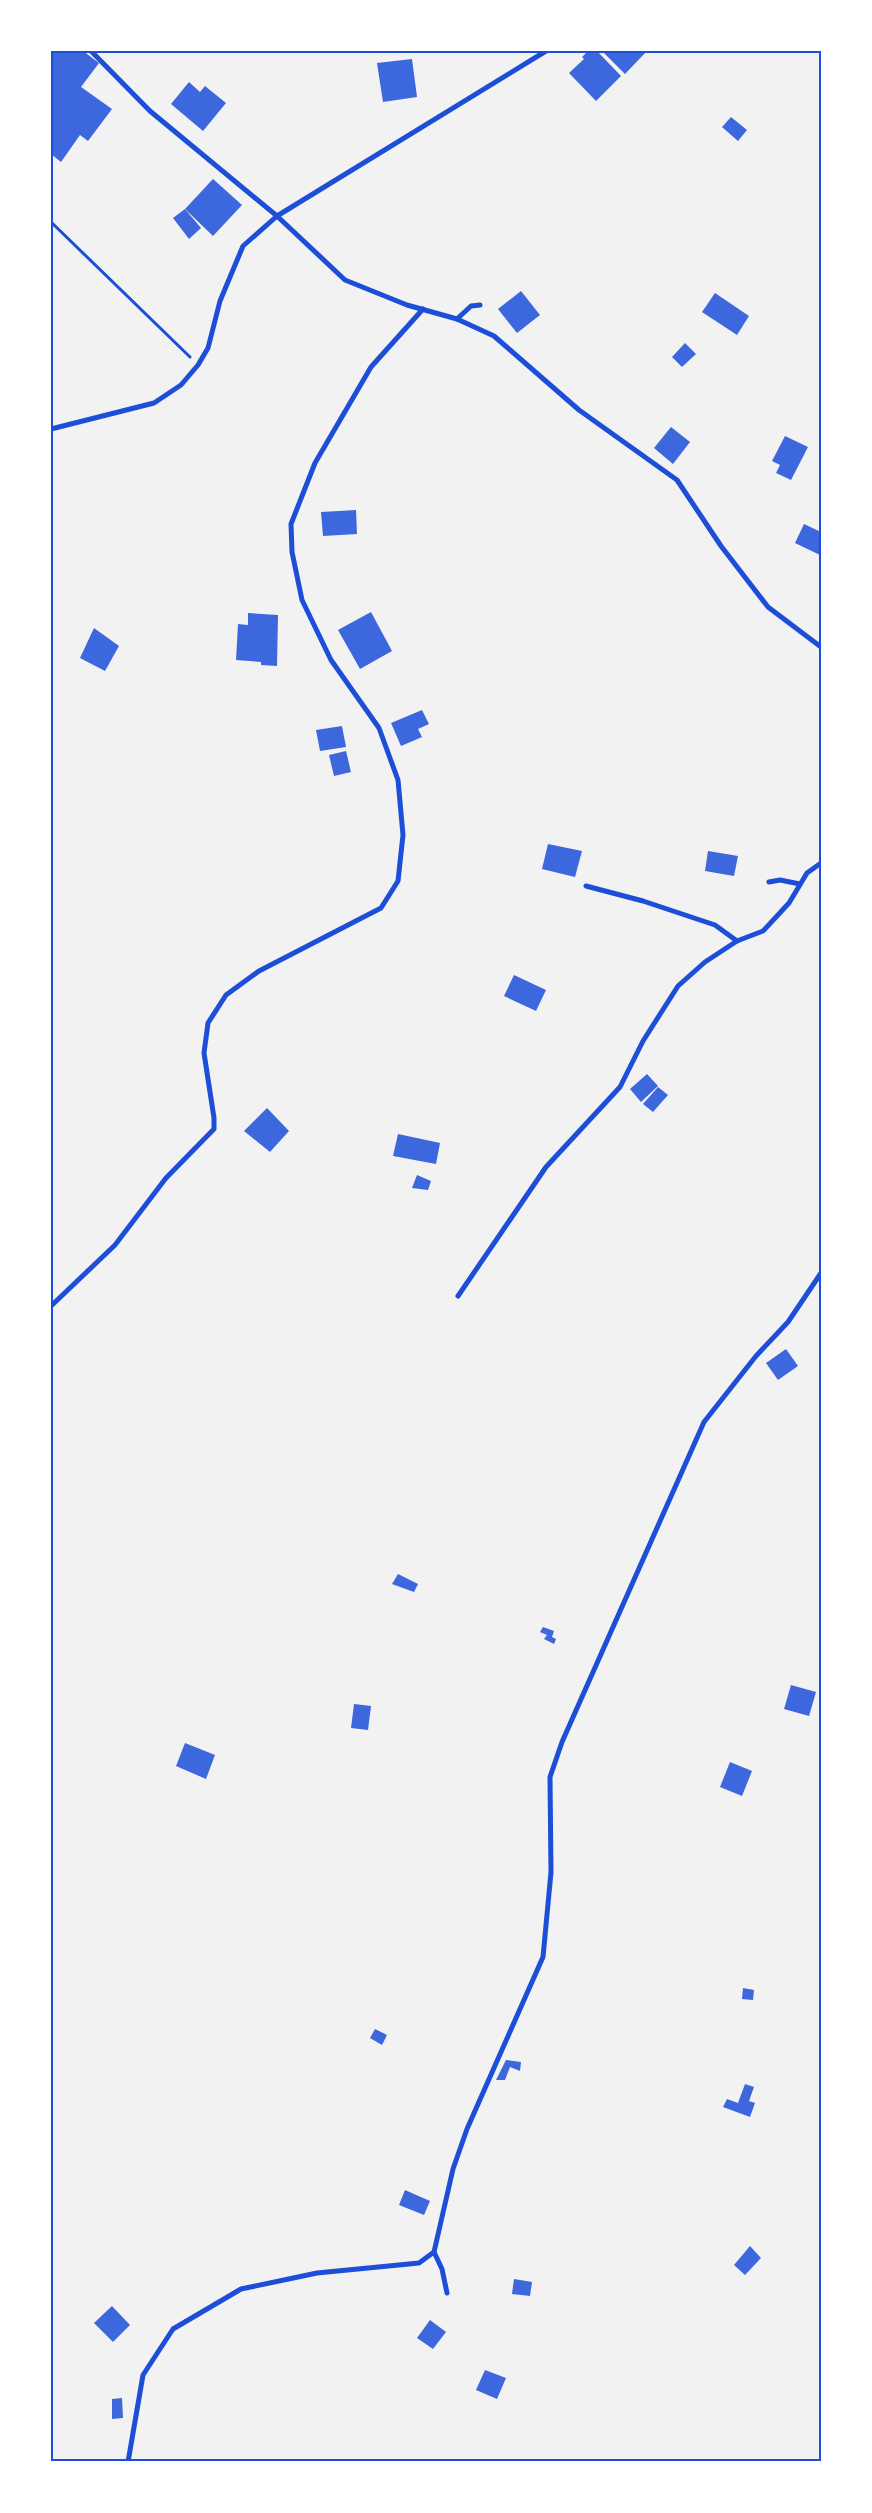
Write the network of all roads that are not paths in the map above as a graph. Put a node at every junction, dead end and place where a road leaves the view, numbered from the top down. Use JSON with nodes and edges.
{"nodes":[{"id":1,"x":92,"y":51,"type":"edge"},
{"id":2,"x":546,"y":51,"type":"edge"},
{"id":3,"x":277,"y":216,"type":"junction"},
{"id":4,"x":480,"y":305,"type":"dead end"},
{"id":5,"x":423,"y":309,"type":"junction"},
{"id":6,"x":457,"y":319,"type":"junction"},
{"id":7,"x":51,"y":428,"type":"edge"},
{"id":8,"x":821,"y":647,"type":"edge"},
{"id":9,"x":821,"y":863,"type":"edge"},
{"id":10,"x":769,"y":882,"type":"dead end"},
{"id":11,"x":800,"y":884,"type":"junction"},
{"id":12,"x":586,"y":886,"type":"dead end"},
{"id":13,"x":737,"y":941,"type":"junction"},
{"id":14,"x":821,"y":1273,"type":"edge"},
{"id":15,"x":458,"y":1296,"type":"dead end"},
{"id":16,"x":51,"y":1306,"type":"edge"},
{"id":17,"x":434,"y":2252,"type":"junction"},
{"id":18,"x":447,"y":2293,"type":"dead end"},
{"id":19,"x":128,"y":2462,"type":"edge"}],
"edges":[{"from":1,"to":3,"type":"street"},
{"from":2,"to":3,"type":"street"},
{"from":3,"to":5,"type":"street"},
{"from":3,"to":7,"type":"street"},
{"from":4,"to":6,"type":"street"},
{"from":5,"to":6,"type":"street"},
{"from":5,"to":16,"type":"street"},
{"from":6,"to":8,"type":"street"},
{"from":9,"to":11,"type":"street"},
{"from":10,"to":11,"type":"street"},
{"from":11,"to":13,"type":"street"},
{"from":12,"to":13,"type":"street"},
{"from":13,"to":15,"type":"street"},
{"from":14,"to":17,"type":"street"},
{"from":17,"to":18,"type":"street"},
{"from":17,"to":19,"type":"street"}]}
